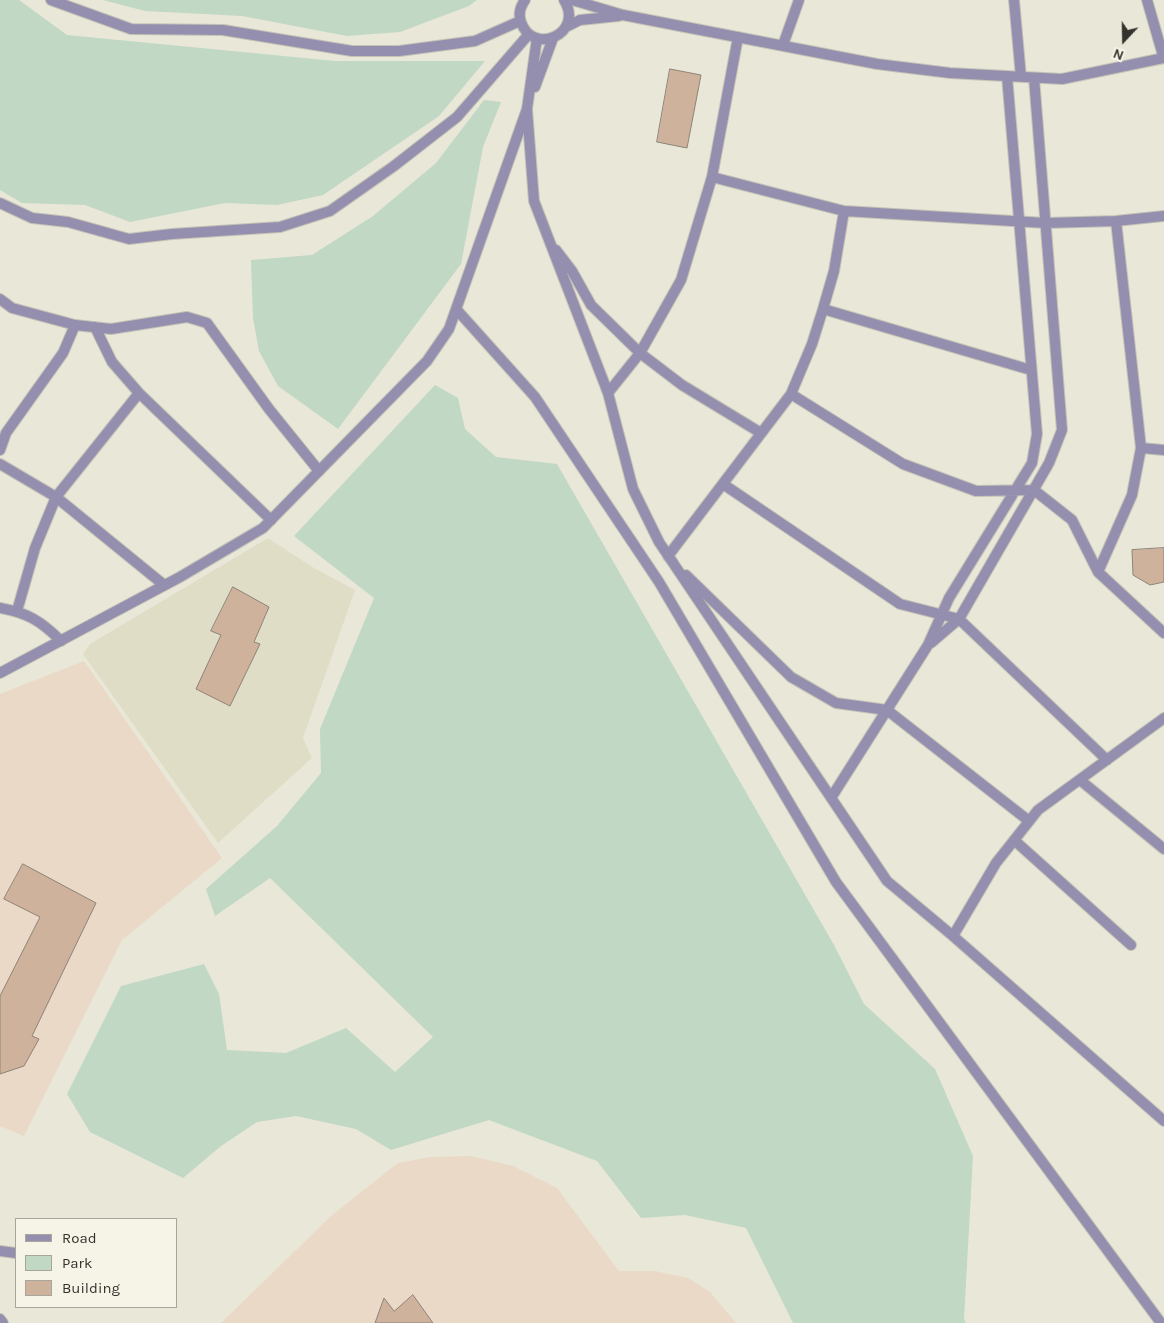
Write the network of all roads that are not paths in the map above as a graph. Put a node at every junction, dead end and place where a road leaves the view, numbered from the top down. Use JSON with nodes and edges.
{"nodes":[{"id":1,"x":51,"y":0,"type":"edge"},
{"id":2,"x":525,"y":0,"type":"edge"},
{"id":3,"x":564,"y":0,"type":"edge"},
{"id":4,"x":572,"y":0,"type":"edge"},
{"id":5,"x":607,"y":0,"type":"edge"},
{"id":6,"x":798,"y":0,"type":"edge"},
{"id":7,"x":1014,"y":0,"type":"edge"},
{"id":8,"x":1148,"y":0,"type":"edge"},
{"id":9,"x":594,"y":6,"type":"junction"},
{"id":10,"x":622,"y":15,"type":"junction"},
{"id":11,"x":520,"y":20,"type":"junction"},
{"id":12,"x":566,"y":27,"type":"junction"},
{"id":13,"x":533,"y":36,"type":"junction"},
{"id":14,"x":738,"y":37,"type":"junction"},
{"id":15,"x":553,"y":38,"type":"junction"},
{"id":16,"x":783,"y":45,"type":"junction"},
{"id":17,"x":1164,"y":54,"type":"edge"},
{"id":18,"x":1007,"y":76,"type":"junction"},
{"id":19,"x":1021,"y":77,"type":"junction"},
{"id":20,"x":1034,"y":78,"type":"junction"},
{"id":21,"x":527,"y":109,"type":"junction"},
{"id":22,"x":712,"y":177,"type":"junction"},
{"id":23,"x":0,"y":203,"type":"edge"},
{"id":24,"x":844,"y":211,"type":"junction"},
{"id":25,"x":1164,"y":216,"type":"edge"},
{"id":26,"x":1116,"y":221,"type":"junction"},
{"id":27,"x":1018,"y":222,"type":"junction"},
{"id":28,"x":1046,"y":223,"type":"junction"},
{"id":29,"x":548,"y":240,"type":"junction"},
{"id":30,"x":0,"y":299,"type":"edge"},
{"id":31,"x":822,"y":309,"type":"junction"},
{"id":32,"x":457,"y":310,"type":"junction"},
{"id":33,"x":75,"y":325,"type":"junction"},
{"id":34,"x":94,"y":327,"type":"junction"},
{"id":35,"x":640,"y":352,"type":"junction"},
{"id":36,"x":1031,"y":370,"type":"junction"},
{"id":37,"x":139,"y":393,"type":"junction"},
{"id":38,"x":608,"y":393,"type":"junction"},
{"id":39,"x":791,"y":394,"type":"junction"},
{"id":40,"x":3,"y":433,"type":"edge"},
{"id":41,"x":761,"y":433,"type":"junction"},
{"id":42,"x":1141,"y":448,"type":"junction"},
{"id":43,"x":0,"y":450,"type":"edge"},
{"id":44,"x":1164,"y":450,"type":"edge"},
{"id":45,"x":0,"y":464,"type":"edge"},
{"id":46,"x":320,"y":471,"type":"junction"},
{"id":47,"x":723,"y":484,"type":"junction"},
{"id":48,"x":1016,"y":489,"type":"junction"},
{"id":49,"x":1034,"y":490,"type":"junction"},
{"id":50,"x":56,"y":497,"type":"junction"},
{"id":51,"x":271,"y":520,"type":"junction"},
{"id":52,"x":668,"y":556,"type":"junction"},
{"id":53,"x":1098,"y":572,"type":"junction"},
{"id":54,"x":164,"y":585,"type":"junction"},
{"id":55,"x":0,"y":608,"type":"edge"},
{"id":56,"x":17,"y":611,"type":"junction"},
{"id":57,"x":941,"y":614,"type":"junction"},
{"id":58,"x":959,"y":619,"type":"junction"},
{"id":59,"x":1164,"y":632,"type":"edge"},
{"id":60,"x":60,"y":641,"type":"junction"},
{"id":61,"x":928,"y":645,"type":"junction"},
{"id":62,"x":0,"y":673,"type":"edge"},
{"id":63,"x":887,"y":710,"type":"junction"},
{"id":64,"x":1164,"y":718,"type":"edge"},
{"id":65,"x":1107,"y":760,"type":"junction"},
{"id":66,"x":1080,"y":780,"type":"junction"},
{"id":67,"x":831,"y":798,"type":"junction"},
{"id":68,"x":1029,"y":821,"type":"junction"},
{"id":69,"x":1014,"y":840,"type":"junction"},
{"id":70,"x":1164,"y":849,"type":"edge"},
{"id":71,"x":953,"y":936,"type":"junction"},
{"id":72,"x":1131,"y":945,"type":"dead end"},
{"id":73,"x":1164,"y":1121,"type":"edge"},
{"id":74,"x":0,"y":1251,"type":"edge"},
{"id":75,"x":15,"y":1253,"type":"edge"},
{"id":76,"x":0,"y":1319,"type":"edge"},
{"id":77,"x":3,"y":1323,"type":"edge"},
{"id":78,"x":1161,"y":1323,"type":"edge"}],
"edges":[{"from":1,"to":11,"type":"street"},
{"from":2,"to":11,"type":"street"},
{"from":3,"to":12,"type":"street"},
{"from":4,"to":9,"type":"street"},
{"from":5,"to":9,"type":"street"},
{"from":6,"to":16,"type":"street"},
{"from":7,"to":19,"type":"street"},
{"from":8,"to":17,"type":"street"},
{"from":9,"to":10,"type":"street"},
{"from":10,"to":12,"type":"street"},
{"from":10,"to":14,"type":"street"},
{"from":11,"to":13,"type":"street"},
{"from":12,"to":15,"type":"street"},
{"from":13,"to":15,"type":"street"},
{"from":13,"to":21,"type":"street"},
{"from":13,"to":23,"type":"street"},
{"from":14,"to":16,"type":"street"},
{"from":14,"to":22,"type":"street"},
{"from":15,"to":21,"type":"street"},
{"from":16,"to":18,"type":"street"},
{"from":17,"to":20,"type":"street"},
{"from":18,"to":19,"type":"street"},
{"from":18,"to":27,"type":"street"},
{"from":19,"to":20,"type":"street"},
{"from":20,"to":28,"type":"street"},
{"from":21,"to":29,"type":"street"},
{"from":21,"to":32,"type":"street"},
{"from":22,"to":24,"type":"street"},
{"from":22,"to":35,"type":"street"},
{"from":24,"to":27,"type":"street"},
{"from":24,"to":31,"type":"street"},
{"from":25,"to":26,"type":"street"},
{"from":26,"to":28,"type":"street"},
{"from":26,"to":42,"type":"street"},
{"from":27,"to":28,"type":"street"},
{"from":27,"to":36,"type":"street"},
{"from":28,"to":49,"type":"street"},
{"from":29,"to":35,"type":"street"},
{"from":29,"to":38,"type":"street"},
{"from":30,"to":33,"type":"street"},
{"from":31,"to":36,"type":"street"},
{"from":31,"to":39,"type":"street"},
{"from":32,"to":46,"type":"street"},
{"from":32,"to":78,"type":"street"},
{"from":33,"to":34,"type":"street"},
{"from":33,"to":40,"type":"street"},
{"from":34,"to":37,"type":"street"},
{"from":34,"to":46,"type":"street"},
{"from":35,"to":38,"type":"street"},
{"from":35,"to":41,"type":"street"},
{"from":36,"to":48,"type":"street"},
{"from":37,"to":50,"type":"street"},
{"from":37,"to":51,"type":"street"},
{"from":38,"to":52,"type":"street"},
{"from":39,"to":41,"type":"street"},
{"from":39,"to":48,"type":"street"},
{"from":40,"to":43,"type":"street"},
{"from":41,"to":47,"type":"street"},
{"from":42,"to":44,"type":"street"},
{"from":42,"to":53,"type":"street"},
{"from":45,"to":50,"type":"street"},
{"from":46,"to":51,"type":"street"},
{"from":47,"to":52,"type":"street"},
{"from":47,"to":57,"type":"street"},
{"from":48,"to":49,"type":"street"},
{"from":48,"to":57,"type":"street"},
{"from":49,"to":53,"type":"street"},
{"from":49,"to":58,"type":"street"},
{"from":50,"to":54,"type":"street"},
{"from":50,"to":56,"type":"street"},
{"from":51,"to":54,"type":"street"},
{"from":52,"to":63,"type":"street"},
{"from":52,"to":67,"type":"street"},
{"from":53,"to":59,"type":"street"},
{"from":54,"to":60,"type":"street"},
{"from":55,"to":56,"type":"street"},
{"from":56,"to":60,"type":"street"},
{"from":57,"to":58,"type":"street"},
{"from":57,"to":61,"type":"street"},
{"from":58,"to":61,"type":"street"},
{"from":58,"to":65,"type":"street"},
{"from":60,"to":62,"type":"street"},
{"from":61,"to":63,"type":"street"},
{"from":63,"to":67,"type":"street"},
{"from":63,"to":68,"type":"street"},
{"from":64,"to":65,"type":"street"},
{"from":65,"to":66,"type":"street"},
{"from":66,"to":68,"type":"street"},
{"from":66,"to":70,"type":"street"},
{"from":67,"to":71,"type":"street"},
{"from":68,"to":69,"type":"street"},
{"from":69,"to":71,"type":"street"},
{"from":69,"to":72,"type":"street"},
{"from":71,"to":73,"type":"street"},
{"from":74,"to":75,"type":"street"},
{"from":76,"to":77,"type":"street"}]}
